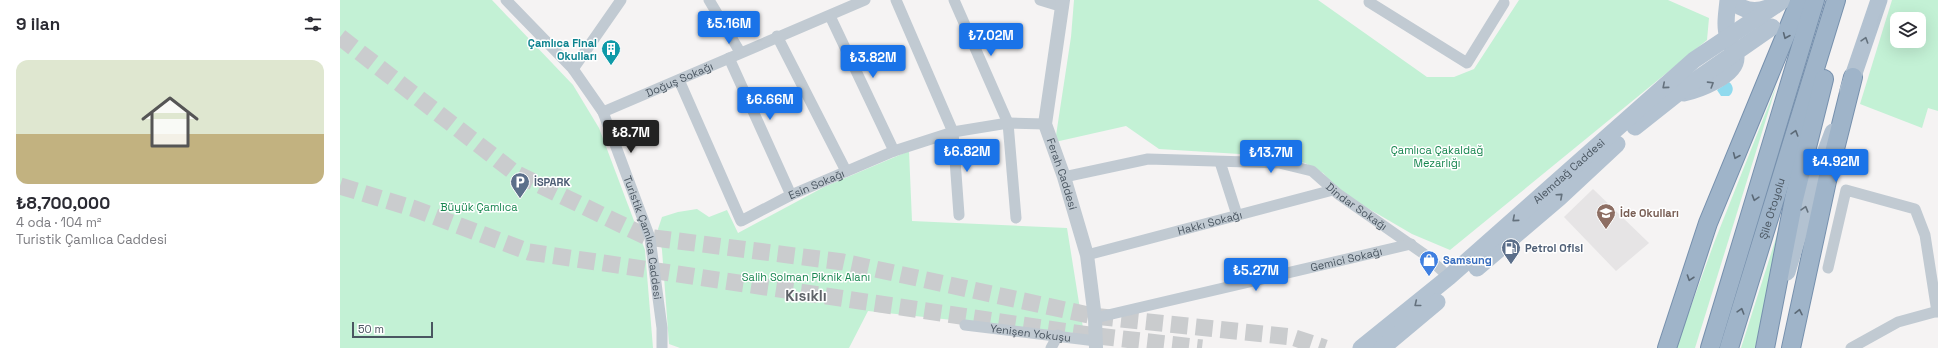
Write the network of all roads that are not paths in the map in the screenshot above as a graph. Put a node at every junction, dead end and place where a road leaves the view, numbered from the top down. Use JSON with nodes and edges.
{"nodes":[{"id":1,"x":506,"y":0,"type":"edge"},
{"id":2,"x":621,"y":0,"type":"edge"},
{"id":3,"x":709,"y":0,"type":"edge"},
{"id":4,"x":865,"y":0,"type":"edge"},
{"id":5,"x":896,"y":0,"type":"edge"},
{"id":6,"x":954,"y":0,"type":"edge"},
{"id":7,"x":1040,"y":0,"type":"edge"},
{"id":8,"x":1716,"y":0,"type":"edge"},
{"id":9,"x":1728,"y":0,"type":"edge"},
{"id":10,"x":1732,"y":0,"type":"edge"},
{"id":11,"x":1815,"y":0,"type":"edge"},
{"id":12,"x":1836,"y":0,"type":"edge"},
{"id":13,"x":1842,"y":0,"type":"edge"},
{"id":14,"x":1879,"y":0,"type":"edge"},
{"id":15,"x":1369,"y":1,"type":"edge"},
{"id":16,"x":1503,"y":1,"type":"edge"},
{"id":17,"x":1791,"y":1,"type":"edge"},
{"id":18,"x":851,"y":3,"type":"edge"},
{"id":19,"x":1063,"y":4,"type":"edge"},
{"id":20,"x":830,"y":16,"type":"junction"},
{"id":21,"x":1772,"y":27,"type":"dead end"},
{"id":22,"x":777,"y":36,"type":"junction"},
{"id":23,"x":1728,"y":37,"type":"junction"},
{"id":24,"x":740,"y":52,"type":"junction"},
{"id":25,"x":1734,"y":52,"type":"junction"},
{"id":26,"x":729,"y":58,"type":"junction"},
{"id":27,"x":1694,"y":60,"type":"junction"},
{"id":28,"x":573,"y":69,"type":"junction"},
{"id":29,"x":1853,"y":77,"type":"junction"},
{"id":30,"x":679,"y":80,"type":"junction"},
{"id":31,"x":603,"y":112,"type":"junction"},
{"id":32,"x":1008,"y":123,"type":"junction"},
{"id":33,"x":1045,"y":124,"type":"junction"},
{"id":34,"x":953,"y":132,"type":"junction"},
{"id":35,"x":894,"y":151,"type":"junction"},
{"id":36,"x":1220,"y":162,"type":"junction"},
{"id":37,"x":846,"y":171,"type":"junction"},
{"id":38,"x":1064,"y":178,"type":"junction"},
{"id":39,"x":1333,"y":190,"type":"junction"},
{"id":40,"x":791,"y":195,"type":"junction"},
{"id":41,"x":959,"y":215,"type":"dead end"},
{"id":42,"x":1237,"y":215,"type":"junction"},
{"id":43,"x":1016,"y":218,"type":"dead end"},
{"id":44,"x":1411,"y":244,"type":"junction"},
{"id":45,"x":1087,"y":255,"type":"junction"},
{"id":46,"x":1828,"y":268,"type":"dead end"},
{"id":47,"x":1449,"y":277,"type":"junction"},
{"id":48,"x":1937,"y":311,"type":"edge"},
{"id":49,"x":1424,"y":313,"type":"junction"},
{"id":50,"x":1095,"y":318,"type":"junction"},
{"id":51,"x":965,"y":325,"type":"dead end"},
{"id":52,"x":1771,"y":327,"type":"junction"},
{"id":53,"x":1058,"y":335,"type":"junction"},
{"id":54,"x":1096,"y":344,"type":"edge"},
{"id":55,"x":665,"y":347,"type":"edge"},
{"id":56,"x":1051,"y":348,"type":"edge"},
{"id":57,"x":1361,"y":348,"type":"edge"},
{"id":58,"x":1382,"y":348,"type":"edge"},
{"id":59,"x":1404,"y":348,"type":"edge"},
{"id":60,"x":1667,"y":348,"type":"edge"},
{"id":61,"x":1710,"y":348,"type":"edge"},
{"id":62,"x":1729,"y":348,"type":"edge"},
{"id":63,"x":1766,"y":348,"type":"edge"},
{"id":64,"x":1791,"y":348,"type":"edge"},
{"id":65,"x":1851,"y":348,"type":"edge"}],
"edges":[{"from":1,"to":28,"type":"street","name":"Turistik Çamlıca Caddesi"},
{"from":2,"to":28,"type":"street"},
{"from":3,"to":24,"type":"street"},
{"from":4,"to":18,"type":"street","name":"Doğuş Sokağı"},
{"from":5,"to":34,"type":"street"},
{"from":6,"to":32,"type":"street"},
{"from":7,"to":19,"type":"street"},
{"from":8,"to":27,"type":"main road"},
{"from":9,"to":23,"type":"main road"},
{"from":10,"to":17,"type":"main road"},
{"from":11,"to":61,"type":"highway","name":"Şile Otoyolu","one_way":true},
{"from":62,"to":12,"type":"highway","name":"Şile Otoyolu","one_way":true},
{"from":13,"to":52,"type":"highway"},
{"from":29,"to":14,"type":"main road","one_way":true},
{"from":15,"to":16,"type":"street"},
{"from":17,"to":23,"type":"main road","name":"Alemdağ Caddesi"},
{"from":17,"to":60,"type":"highway","one_way":true},
{"from":18,"to":20,"type":"street","name":"Doğuş Sokağı"},
{"from":19,"to":33,"type":"street","name":"Ferah Caddesi"},
{"from":20,"to":22,"type":"street","name":"Doğuş Sokağı"},
{"from":20,"to":35,"type":"street"},
{"from":21,"to":25,"type":"main road"},
{"from":22,"to":24,"type":"street","name":"Doğuş Sokağı"},
{"from":22,"to":37,"type":"street"},
{"from":23,"to":25,"type":"main road"},
{"from":23,"to":27,"type":"main road","name":"Alemdağ Caddesi"},
{"from":24,"to":26,"type":"street","name":"Doğuş Sokağı"},
{"from":49,"to":25,"type":"main road","name":"Alemdağ Caddesi","one_way":true},
{"from":26,"to":30,"type":"street","name":"Doğuş Sokağı"},
{"from":26,"to":40,"type":"street"},
{"from":27,"to":47,"type":"main road","name":"Alemdağ Caddesi","one_way":true},
{"from":28,"to":31,"type":"street","name":"Turistik Çamlıca Caddesi"},
{"from":52,"to":29,"type":"main road","one_way":true},
{"from":64,"to":29,"type":"highway","one_way":true},
{"from":30,"to":31,"type":"street","name":"Doğuş Sokağı"},
{"from":30,"to":40,"type":"street","name":"Esin Sokağı"},
{"from":31,"to":55,"type":"street","name":"Turistik Çamlıca Caddesi"},
{"from":32,"to":33,"type":"street","name":"Esin Sokağı"},
{"from":32,"to":34,"type":"street","name":"Esin Sokağı"},
{"from":32,"to":43,"type":"street"},
{"from":33,"to":38,"type":"street","name":"Ferah Caddesi"},
{"from":34,"to":35,"type":"street","name":"Esin Sokağı"},
{"from":34,"to":41,"type":"street"},
{"from":35,"to":37,"type":"street","name":"Esin Sokağı"},
{"from":36,"to":38,"type":"street","name":"Dindar Sokağı"},
{"from":36,"to":39,"type":"street","name":"Dindar Sokağı"},
{"from":36,"to":42,"type":"street"},
{"from":37,"to":40,"type":"street","name":"Esin Sokağı"},
{"from":38,"to":45,"type":"street","name":"Ferah Caddesi"},
{"from":39,"to":42,"type":"street","name":"Hakkı Sokağı"},
{"from":39,"to":44,"type":"street","name":"Dindar Sokağı"},
{"from":42,"to":45,"type":"street","name":"Hakkı Sokağı"},
{"from":44,"to":47,"type":"street","name":"Dindar Sokağı"},
{"from":44,"to":50,"type":"street","name":"Gemici Sokağı"},
{"from":45,"to":50,"type":"street","name":"Ferah Caddesi"},
{"from":46,"to":48,"type":"street"},
{"from":47,"to":57,"type":"main road","name":"Alemdağ Caddesi","one_way":true},
{"from":48,"to":65,"type":"street"},
{"from":49,"to":58,"type":"main road","name":"Alemdağ Caddesi"},
{"from":49,"to":59,"type":"main road"},
{"from":50,"to":54,"type":"street","name":"Ferah Caddesi"},
{"from":51,"to":53,"type":"street","name":"Yenişen Yokuşu"},
{"from":52,"to":63,"type":"highway"},
{"from":53,"to":54,"type":"street","name":"Yenişen Yokuşu"},
{"from":53,"to":56,"type":"street"}]}
